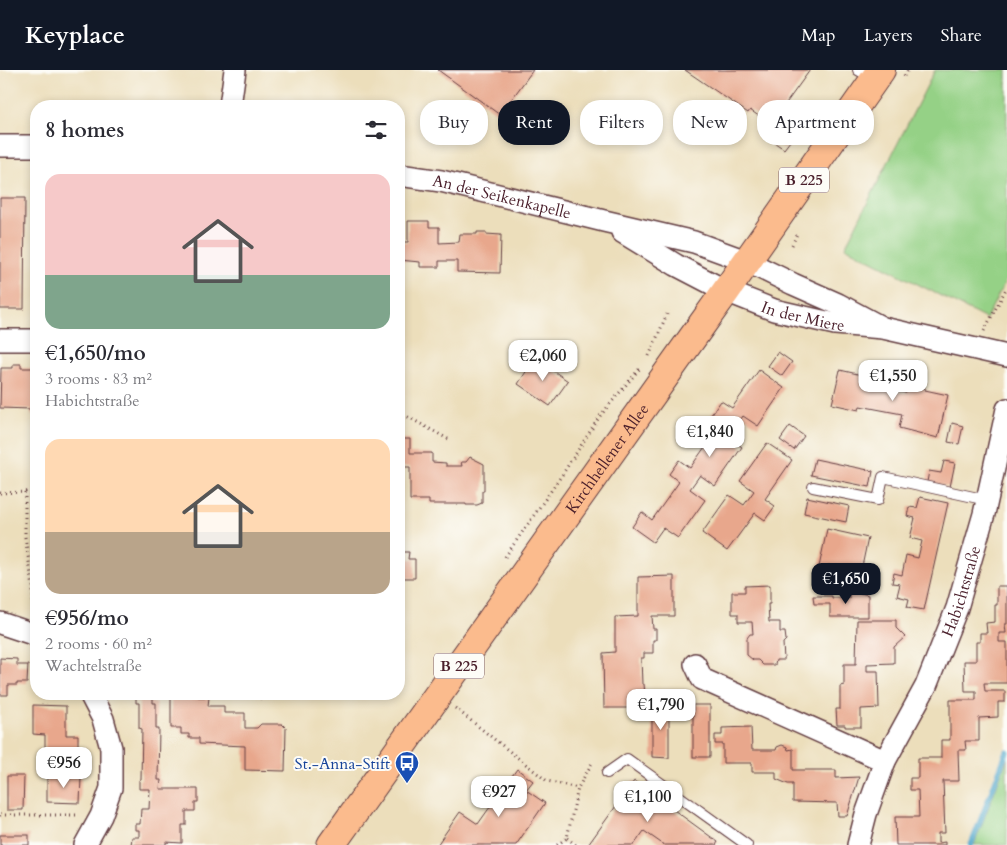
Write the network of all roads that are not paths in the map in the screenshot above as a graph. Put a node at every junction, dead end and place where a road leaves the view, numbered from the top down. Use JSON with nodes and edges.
{"nodes":[{"id":1,"x":235,"y":70,"type":"edge"},
{"id":2,"x":871,"y":73,"type":"edge"},
{"id":3,"x":231,"y":100,"type":"edge"},
{"id":4,"x":0,"y":146,"type":"edge"},
{"id":5,"x":30,"y":146,"type":"edge"},
{"id":6,"x":405,"y":176,"type":"edge"},
{"id":7,"x":604,"y":222,"type":"junction"},
{"id":8,"x":746,"y":261,"type":"junction"},
{"id":9,"x":726,"y":291,"type":"junction"},
{"id":10,"x":883,"y":328,"type":"junction"},
{"id":11,"x":0,"y":340,"type":"edge"},
{"id":12,"x":30,"y":340,"type":"edge"},
{"id":13,"x":1007,"y":356,"type":"edge"},
{"id":14,"x":1007,"y":409,"type":"edge"},
{"id":15,"x":813,"y":487,"type":"dead end"},
{"id":16,"x":987,"y":500,"type":"junction"},
{"id":17,"x":0,"y":623,"type":"edge"},
{"id":18,"x":30,"y":632,"type":"edge"},
{"id":19,"x":695,"y":664,"type":"dead end"},
{"id":20,"x":93,"y":700,"type":"edge"},
{"id":21,"x":885,"y":761,"type":"junction"},
{"id":22,"x":607,"y":773,"type":"dead end"},
{"id":23,"x":84,"y":845,"type":"edge"},
{"id":24,"x":331,"y":845,"type":"edge"},
{"id":25,"x":747,"y":845,"type":"edge"},
{"id":26,"x":858,"y":845,"type":"edge"}],
"edges":[{"from":1,"to":3,"type":"street"},
{"from":2,"to":8,"type":"main road","name":"Kirchhellener Allee","number":"B 225"},
{"from":4,"to":5,"type":"street"},
{"from":6,"to":7,"type":"street","name":"An der Seikenkapelle"},
{"from":7,"to":8,"type":"street","name":"An der Seikenkapelle"},
{"from":7,"to":9,"type":"street","name":"An der Seikenkapelle"},
{"from":8,"to":9,"type":"main road","name":"Kirchhellener Allee","number":"B 225"},
{"from":8,"to":10,"type":"street","name":"In der Miere"},
{"from":9,"to":10,"type":"street","name":"In der Miere"},
{"from":9,"to":24,"type":"main road","name":"Kirchhellener Allee","number":"B 225"},
{"from":10,"to":13,"type":"street","name":"In der Miere"},
{"from":11,"to":12,"type":"street"},
{"from":14,"to":16,"type":"street","name":"Habichtstraße"},
{"from":15,"to":16,"type":"lane"},
{"from":16,"to":21,"type":"street","name":"Habichtstraße"},
{"from":17,"to":18,"type":"street"},
{"from":19,"to":21,"type":"street"},
{"from":20,"to":23,"type":"street"},
{"from":21,"to":26,"type":"street","name":"Habichtstraße"},
{"from":22,"to":25,"type":"lane"}]}
